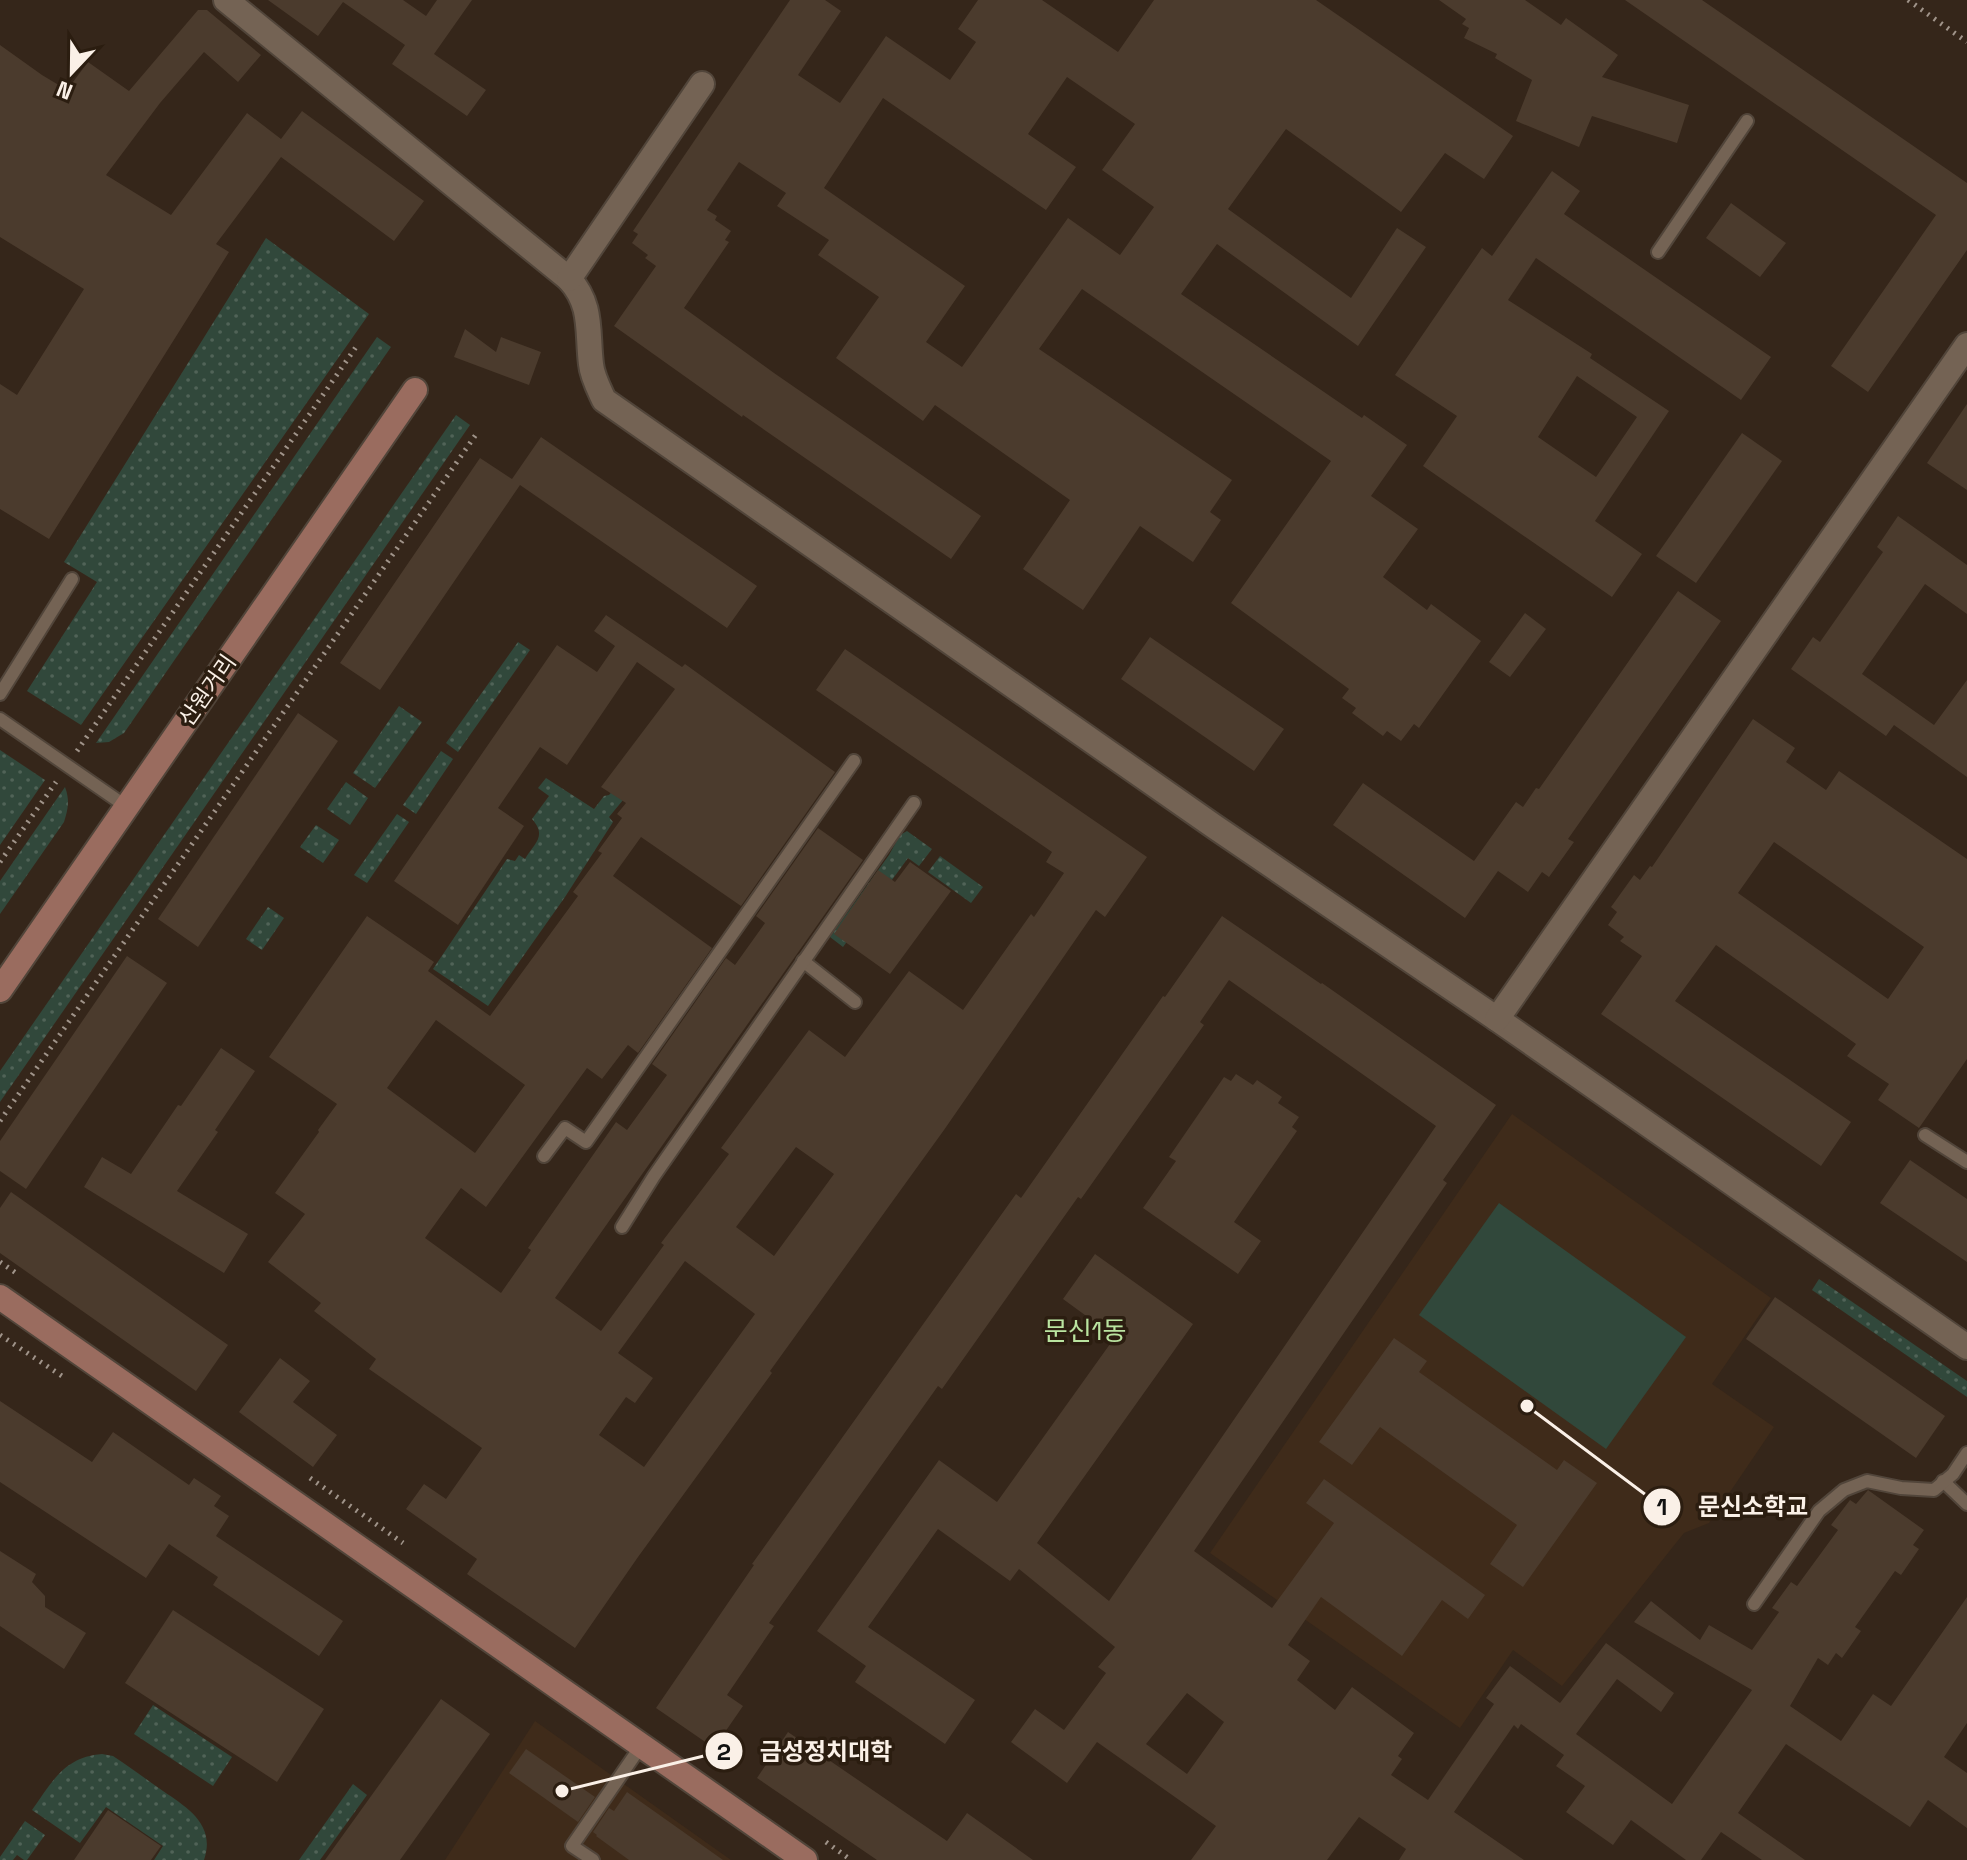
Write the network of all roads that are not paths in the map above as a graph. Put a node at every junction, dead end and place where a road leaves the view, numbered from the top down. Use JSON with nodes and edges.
{"nodes":[{"id":1,"x":226,"y":0,"type":"edge"},
{"id":2,"x":702,"y":84,"type":"dead end"},
{"id":3,"x":1747,"y":121,"type":"dead end"},
{"id":4,"x":1658,"y":252,"type":"dead end"},
{"id":5,"x":569,"y":279,"type":"junction"},
{"id":6,"x":1967,"y":345,"type":"edge"},
{"id":7,"x":415,"y":390,"type":"dead end"},
{"id":8,"x":72,"y":579,"type":"dead end"},
{"id":9,"x":0,"y":694,"type":"edge"},
{"id":10,"x":0,"y":719,"type":"edge"},
{"id":11,"x":854,"y":761,"type":"dead end"},
{"id":12,"x":914,"y":803,"type":"dead end"},
{"id":13,"x":127,"y":807,"type":"junction"},
{"id":14,"x":803,"y":961,"type":"junction"},
{"id":15,"x":0,"y":990,"type":"edge"},
{"id":16,"x":855,"y":1002,"type":"dead end"},
{"id":17,"x":1497,"y":1019,"type":"junction"},
{"id":18,"x":1925,"y":1135,"type":"dead end"},
{"id":19,"x":544,"y":1156,"type":"dead end"},
{"id":20,"x":1967,"y":1162,"type":"edge"},
{"id":21,"x":622,"y":1227,"type":"dead end"},
{"id":22,"x":0,"y":1297,"type":"edge"},
{"id":23,"x":1967,"y":1347,"type":"edge"},
{"id":24,"x":1967,"y":1453,"type":"edge"},
{"id":25,"x":1943,"y":1481,"type":"junction"},
{"id":26,"x":1967,"y":1504,"type":"edge"},
{"id":27,"x":1754,"y":1604,"type":"dead end"},
{"id":28,"x":641,"y":1746,"type":"junction"},
{"id":29,"x":593,"y":1860,"type":"edge"},
{"id":30,"x":805,"y":1860,"type":"edge"}],
"edges":[{"from":1,"to":5,"type":"street"},
{"from":2,"to":5,"type":"street"},
{"from":3,"to":4,"type":"lane"},
{"from":5,"to":17,"type":"street"},
{"from":6,"to":17,"type":"street"},
{"from":7,"to":13,"type":"main road","name":"산원거리"},
{"from":8,"to":9,"type":"lane"},
{"from":10,"to":13,"type":"lane"},
{"from":11,"to":19,"type":"lane"},
{"from":12,"to":14,"type":"lane"},
{"from":13,"to":15,"type":"main road","name":"산원거리"},
{"from":14,"to":16,"type":"lane"},
{"from":14,"to":21,"type":"lane"},
{"from":17,"to":23,"type":"street"},
{"from":18,"to":20,"type":"lane"},
{"from":22,"to":28,"type":"main road"},
{"from":24,"to":25,"type":"lane"},
{"from":25,"to":26,"type":"lane"},
{"from":25,"to":27,"type":"lane"},
{"from":28,"to":29,"type":"lane"},
{"from":28,"to":30,"type":"main road"}]}
